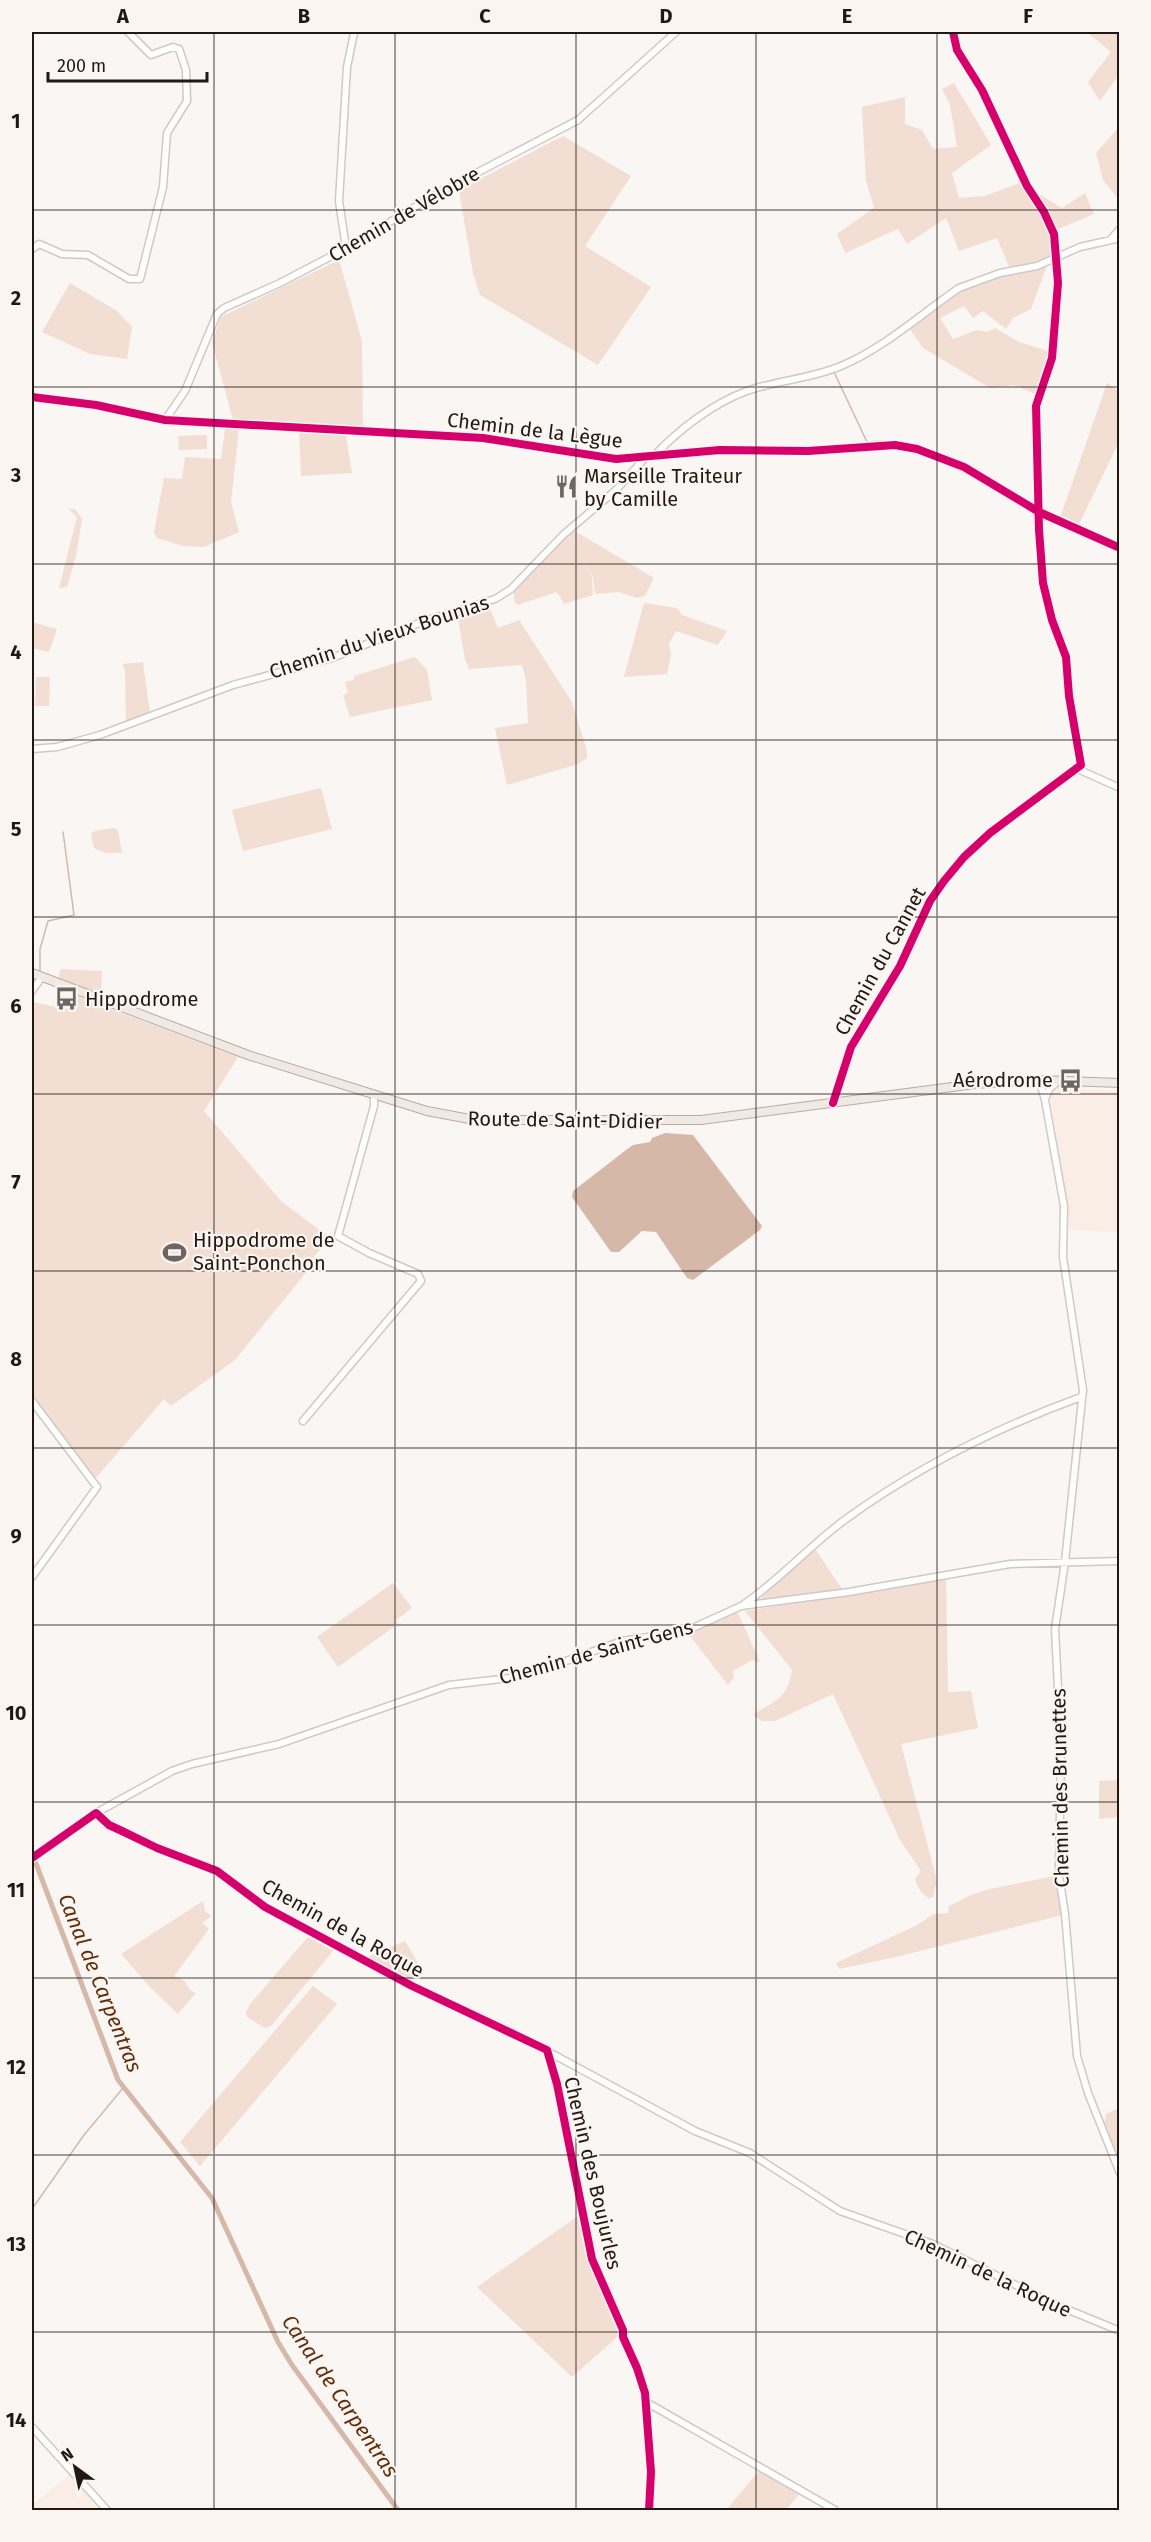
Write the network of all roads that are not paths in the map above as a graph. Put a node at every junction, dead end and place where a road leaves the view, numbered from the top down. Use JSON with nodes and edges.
{"nodes":[{"id":1,"x":128,"y":32,"type":"edge"},
{"id":2,"x":676,"y":32,"type":"edge"},
{"id":3,"x":953,"y":32,"type":"edge"},
{"id":4,"x":354,"y":33,"type":"dead end"},
{"id":5,"x":1119,"y":229,"type":"edge"},
{"id":6,"x":1119,"y":238,"type":"edge"},
{"id":7,"x":1109,"y":240,"type":"junction"},
{"id":8,"x":346,"y":248,"type":"junction"},
{"id":9,"x":32,"y":249,"type":"edge"},
{"id":10,"x":1057,"y":257,"type":"junction"},
{"id":11,"x":32,"y":397,"type":"edge"},
{"id":12,"x":165,"y":420,"type":"junction"},
{"id":13,"x":650,"y":457,"type":"junction"},
{"id":14,"x":1039,"y":512,"type":"junction"},
{"id":15,"x":1119,"y":548,"type":"edge"},
{"id":16,"x":32,"y":749,"type":"edge"},
{"id":17,"x":1082,"y":771,"type":"dead end"},
{"id":18,"x":1119,"y":788,"type":"edge"},
{"id":19,"x":32,"y":973,"type":"edge"},
{"id":20,"x":42,"y":977,"type":"junction"},
{"id":21,"x":32,"y":991,"type":"edge"},
{"id":22,"x":1042,"y":1080,"type":"junction"},
{"id":23,"x":1060,"y":1080,"type":"junction"},
{"id":24,"x":1119,"y":1083,"type":"edge"},
{"id":25,"x":374,"y":1095,"type":"junction"},
{"id":26,"x":1046,"y":1097,"type":"junction"},
{"id":27,"x":833,"y":1103,"type":"junction"},
{"id":28,"x":1081,"y":1396,"type":"junction"},
{"id":29,"x":32,"y":1401,"type":"edge"},
{"id":30,"x":303,"y":1421,"type":"dead end"},
{"id":31,"x":1119,"y":1561,"type":"edge"},
{"id":32,"x":1065,"y":1562,"type":"junction"},
{"id":33,"x":32,"y":1576,"type":"edge"},
{"id":34,"x":741,"y":1606,"type":"junction"},
{"id":35,"x":96,"y":1813,"type":"junction"},
{"id":36,"x":33,"y":1857,"type":"edge"},
{"id":37,"x":547,"y":2050,"type":"junction"},
{"id":38,"x":1119,"y":2173,"type":"edge"},
{"id":39,"x":1119,"y":2331,"type":"edge"},
{"id":40,"x":646,"y":2402,"type":"junction"},
{"id":41,"x":32,"y":2427,"type":"edge"},
{"id":42,"x":107,"y":2511,"type":"edge"},
{"id":43,"x":650,"y":2511,"type":"edge"},
{"id":44,"x":835,"y":2511,"type":"edge"}],
"edges":[{"from":1,"to":9,"type":"street"},
{"from":2,"to":8,"type":"street","name":"Chemin de Vélobre"},
{"from":3,"to":10,"type":"street","name":"Chemin du Cannet"},
{"from":4,"to":8,"type":"street"},
{"from":5,"to":7,"type":"street"},
{"from":6,"to":7,"type":"street","name":"Chemin du Vieux Bounias"},
{"from":7,"to":10,"type":"street","name":"Chemin du Vieux Bounias"},
{"from":8,"to":12,"type":"street","name":"Chemin de Vélobre"},
{"from":10,"to":13,"type":"street","name":"Chemin du Vieux Bounias"},
{"from":10,"to":14,"type":"street","name":"Chemin du Cannet"},
{"from":11,"to":12,"type":"street","name":"Chemin de la Lègue"},
{"from":12,"to":13,"type":"street","name":"Chemin de la Lègue"},
{"from":13,"to":14,"type":"street","name":"Chemin de la Lègue"},
{"from":13,"to":16,"type":"street","name":"Chemin du Vieux Bounias"},
{"from":14,"to":15,"type":"street","name":"Chemin de la Lègue"},
{"from":14,"to":27,"type":"street","name":"Chemin du Cannet"},
{"from":17,"to":18,"type":"street"},
{"from":19,"to":20,"type":"main road","name":"Route de Saint-Didier"},
{"from":20,"to":21,"type":"street"},
{"from":20,"to":25,"type":"main road","name":"Route de Saint-Didier"},
{"from":22,"to":23,"type":"main road","name":"Route de Saint-Didier"},
{"from":22,"to":26,"type":"street","name":"Chemin des Brunettes"},
{"from":22,"to":27,"type":"main road","name":"Route de Saint-Didier"},
{"from":23,"to":24,"type":"main road","name":"Route de Saint-Didier"},
{"from":23,"to":26,"type":"street"},
{"from":25,"to":27,"type":"main road","name":"Route de Saint-Didier"},
{"from":25,"to":30,"type":"street"},
{"from":26,"to":28,"type":"street","name":"Chemin des Brunettes"},
{"from":28,"to":32,"type":"street","name":"Chemin des Brunettes"},
{"from":28,"to":34,"type":"street"},
{"from":29,"to":33,"type":"street"},
{"from":31,"to":32,"type":"street","name":"Chemin de Saint-Gens"},
{"from":32,"to":34,"type":"street","name":"Chemin de Saint-Gens"},
{"from":32,"to":38,"type":"street","name":"Chemin des Brunettes"},
{"from":34,"to":35,"type":"street","name":"Chemin de Saint-Gens"},
{"from":35,"to":36,"type":"street","name":"Chemin de Saint-Gens"},
{"from":35,"to":37,"type":"street","name":"Chemin de la Roque"},
{"from":37,"to":39,"type":"street","name":"Chemin de la Roque"},
{"from":37,"to":40,"type":"street","name":"Chemin des Boujurles"},
{"from":40,"to":43,"type":"street","name":"Chemin des Boujurles"},
{"from":40,"to":44,"type":"street"},
{"from":41,"to":42,"type":"street"}]}
